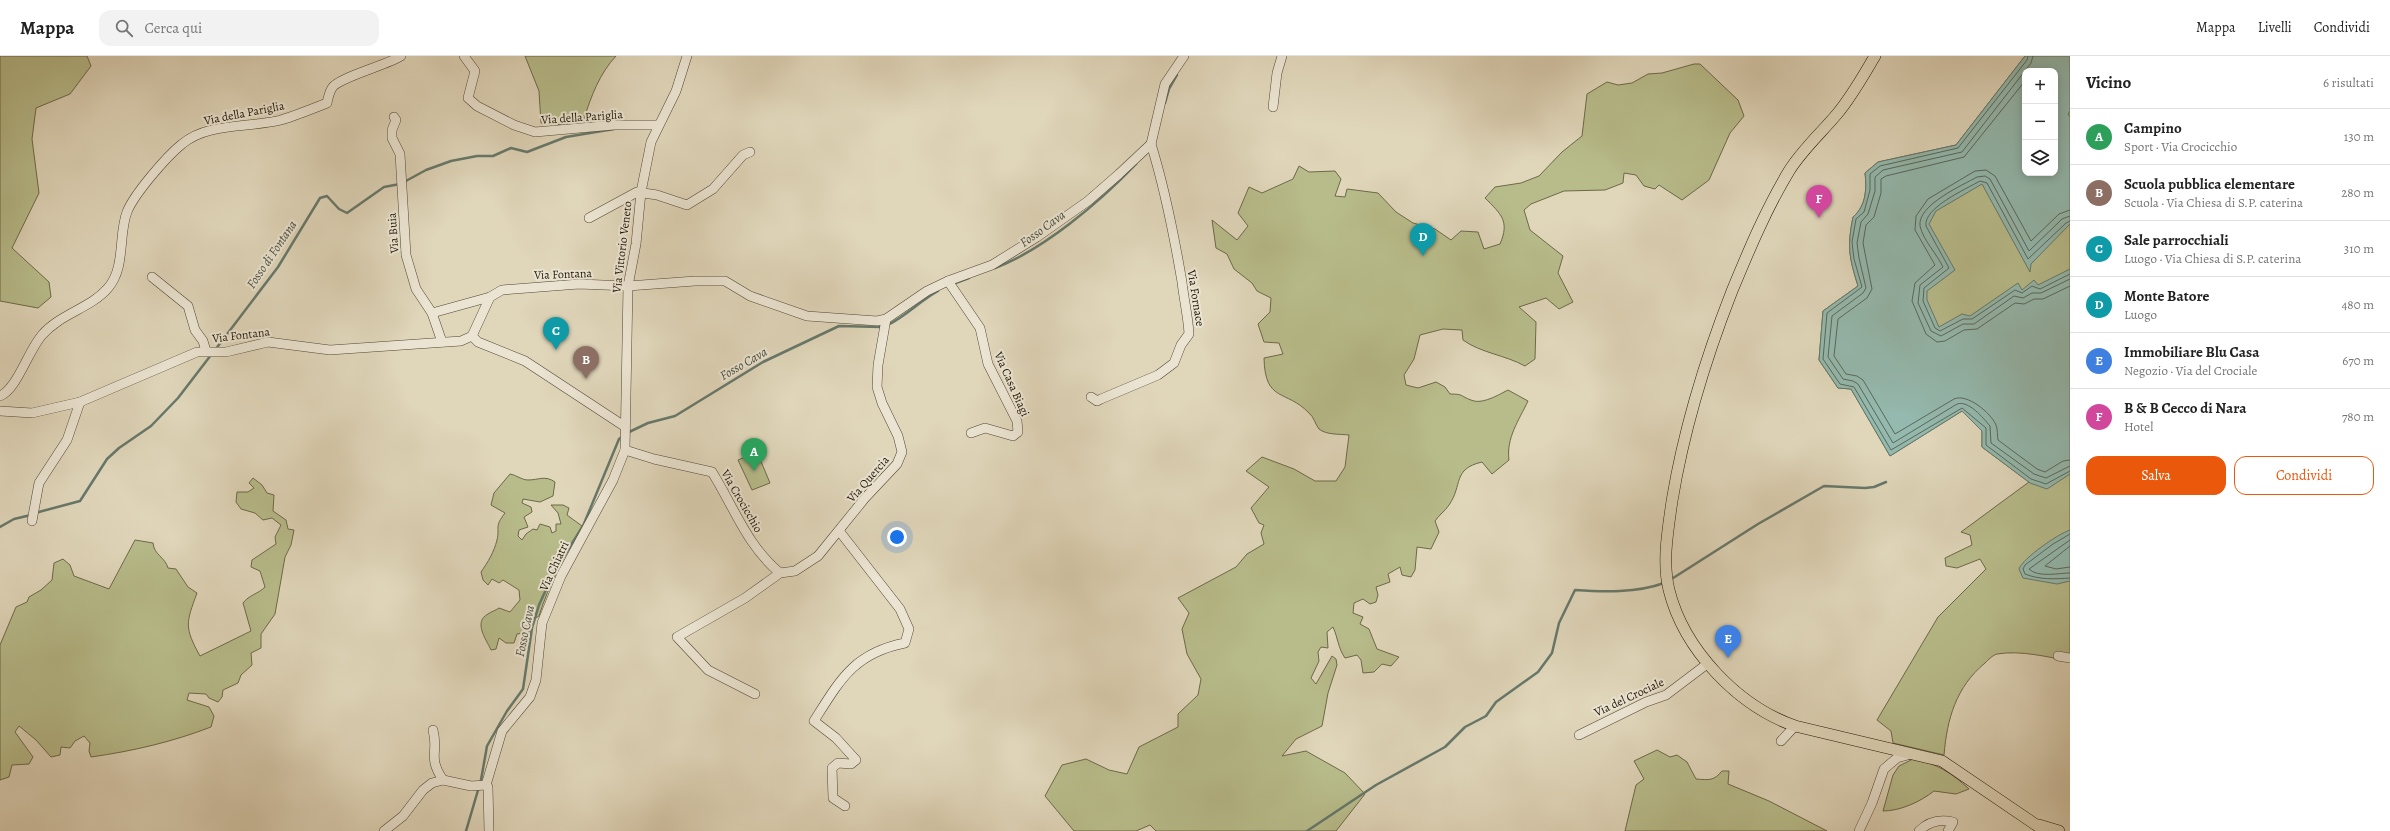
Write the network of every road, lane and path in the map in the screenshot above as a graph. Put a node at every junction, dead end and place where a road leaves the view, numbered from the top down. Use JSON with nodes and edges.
{"nodes":[{"id":1,"x":401,"y":56,"type":"edge"},
{"id":2,"x":464,"y":56,"type":"edge"},
{"id":3,"x":687,"y":56,"type":"edge"},
{"id":4,"x":1184,"y":56,"type":"edge"},
{"id":5,"x":1282,"y":56,"type":"edge"},
{"id":6,"x":1875,"y":56,"type":"edge"},
{"id":7,"x":1273,"y":107,"type":"dead end"},
{"id":8,"x":394,"y":116,"type":"dead end"},
{"id":9,"x":658,"y":125,"type":"junction"},
{"id":10,"x":1152,"y":146,"type":"junction"},
{"id":11,"x":750,"y":152,"type":"dead end"},
{"id":12,"x":641,"y":192,"type":"junction"},
{"id":13,"x":589,"y":218,"type":"dead end"},
{"id":14,"x":152,"y":277,"type":"dead end"},
{"id":15,"x":950,"y":284,"type":"junction"},
{"id":16,"x":628,"y":286,"type":"junction"},
{"id":17,"x":490,"y":297,"type":"junction"},
{"id":18,"x":432,"y":313,"type":"junction"},
{"id":19,"x":885,"y":324,"type":"junction"},
{"id":20,"x":472,"y":336,"type":"junction"},
{"id":21,"x":442,"y":342,"type":"junction"},
{"id":22,"x":211,"y":351,"type":"junction"},
{"id":23,"x":0,"y":396,"type":"edge"},
{"id":24,"x":1091,"y":398,"type":"dead end"},
{"id":25,"x":80,"y":402,"type":"junction"},
{"id":26,"x":0,"y":411,"type":"edge"},
{"id":27,"x":625,"y":432,"type":"junction"},
{"id":28,"x":972,"y":433,"type":"dead end"},
{"id":29,"x":625,"y":450,"type":"junction"},
{"id":30,"x":32,"y":516,"type":"dead end"},
{"id":31,"x":840,"y":532,"type":"junction"},
{"id":32,"x":780,"y":573,"type":"junction"},
{"id":33,"x":2058,"y":656,"type":"dead end"},
{"id":34,"x":2070,"y":658,"type":"edge"},
{"id":35,"x":1707,"y":664,"type":"junction"},
{"id":36,"x":755,"y":694,"type":"dead end"},
{"id":37,"x":1795,"y":726,"type":"junction"},
{"id":38,"x":433,"y":730,"type":"dead end"},
{"id":39,"x":1579,"y":735,"type":"dead end"},
{"id":40,"x":1781,"y":741,"type":"dead end"},
{"id":41,"x":1915,"y":753,"type":"junction"},
{"id":42,"x":443,"y":780,"type":"junction"},
{"id":43,"x":485,"y":785,"type":"junction"},
{"id":44,"x":845,"y":806,"type":"dead end"},
{"id":45,"x":2042,"y":828,"type":"edge"},
{"id":46,"x":384,"y":831,"type":"edge"},
{"id":47,"x":489,"y":831,"type":"edge"},
{"id":48,"x":1859,"y":831,"type":"edge"},
{"id":49,"x":1919,"y":831,"type":"edge"},
{"id":50,"x":1948,"y":831,"type":"edge"},
{"id":51,"x":2060,"y":831,"type":"edge"}],
"edges":[{"from":1,"to":23,"type":"street","name":"Via della Pariglia"},
{"from":2,"to":9,"type":"street","name":"Via della Pariglia"},
{"from":3,"to":9,"type":"street","name":"Via Vittorio Veneto"},
{"from":4,"to":10,"type":"street"},
{"from":5,"to":7,"type":"street"},
{"from":6,"to":35,"type":"main road"},
{"from":8,"to":18,"type":"street","name":"Via Buia"},
{"from":9,"to":12,"type":"street","name":"Via Vittorio Veneto"},
{"from":10,"to":15,"type":"street"},
{"from":10,"to":24,"type":"street","name":"Via Fornace"},
{"from":11,"to":12,"type":"street"},
{"from":12,"to":13,"type":"street"},
{"from":12,"to":16,"type":"street","name":"Via Vittorio Veneto"},
{"from":14,"to":22,"type":"street"},
{"from":15,"to":19,"type":"street"},
{"from":15,"to":28,"type":"street","name":"Via Casa Biagi"},
{"from":16,"to":17,"type":"street","name":"Via Fontana"},
{"from":16,"to":19,"type":"street","name":"Via Fontana"},
{"from":16,"to":27,"type":"street","name":"Via Vittorio Veneto"},
{"from":17,"to":18,"type":"street","name":"Via Fontana"},
{"from":17,"to":20,"type":"street"},
{"from":18,"to":21,"type":"street","name":"Via Buia"},
{"from":19,"to":31,"type":"street","name":"Via Quercia"},
{"from":20,"to":21,"type":"street","name":"Via Fontana"},
{"from":20,"to":27,"type":"street"},
{"from":21,"to":22,"type":"street","name":"Via Fontana"},
{"from":22,"to":25,"type":"street","name":"Via Fontana"},
{"from":25,"to":26,"type":"street","name":"Via Fontana"},
{"from":25,"to":30,"type":"street"},
{"from":27,"to":29,"type":"street","name":"Via Vittorio Veneto"},
{"from":29,"to":32,"type":"street","name":"Via Crocicchio"},
{"from":29,"to":43,"type":"street","name":"Via Chiatri"},
{"from":31,"to":32,"type":"street","name":"Via Quercia"},
{"from":31,"to":44,"type":"street"},
{"from":32,"to":36,"type":"street"},
{"from":33,"to":34,"type":"street"},
{"from":35,"to":37,"type":"main road"},
{"from":35,"to":39,"type":"street","name":"Via del Crociale"},
{"from":37,"to":40,"type":"street"},
{"from":37,"to":41,"type":"main road"},
{"from":38,"to":42,"type":"street"},
{"from":41,"to":45,"type":"main road"},
{"from":41,"to":48,"type":"street"},
{"from":42,"to":43,"type":"street"},
{"from":42,"to":46,"type":"street"},
{"from":43,"to":47,"type":"street","name":"Via Chiatri"},
{"from":45,"to":51,"type":"main road"},
{"from":49,"to":50,"type":"street"}]}
